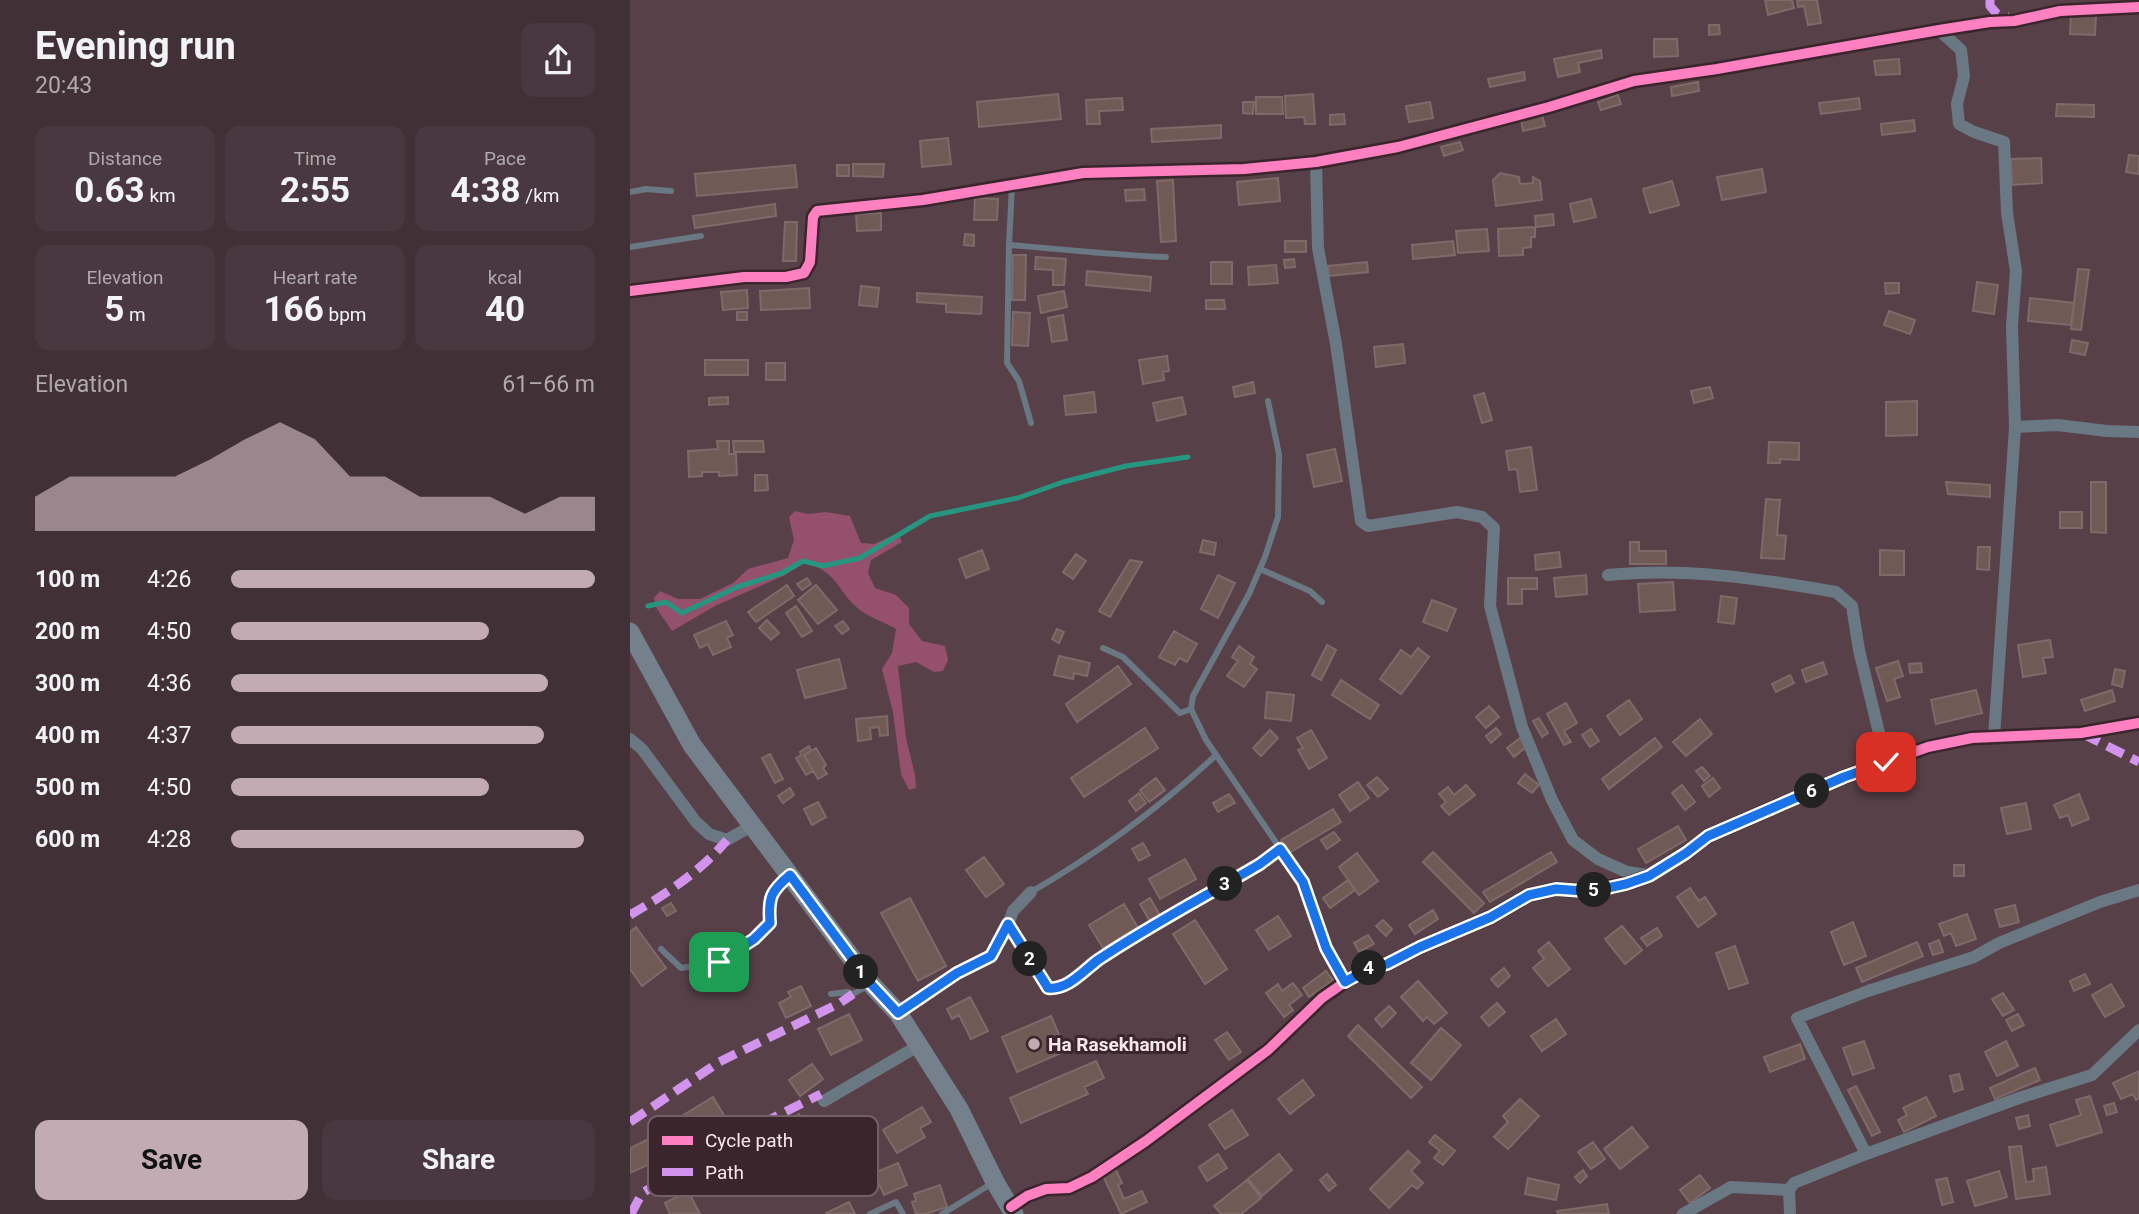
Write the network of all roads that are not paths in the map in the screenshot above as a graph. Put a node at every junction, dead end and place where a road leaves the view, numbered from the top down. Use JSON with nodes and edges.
{"nodes":[{"id":1,"x":2139,"y":7,"type":"edge"},
{"id":2,"x":1939,"y":30,"type":"junction"},
{"id":3,"x":1316,"y":162,"type":"junction"},
{"id":4,"x":1013,"y":186,"type":"junction"},
{"id":5,"x":671,"y":191,"type":"dead end"},
{"id":6,"x":630,"y":192,"type":"edge"},
{"id":7,"x":701,"y":236,"type":"dead end"},
{"id":8,"x":1009,"y":245,"type":"junction"},
{"id":9,"x":630,"y":247,"type":"edge"},
{"id":10,"x":1166,"y":257,"type":"dead end"},
{"id":11,"x":630,"y":291,"type":"edge"},
{"id":12,"x":1268,"y":401,"type":"dead end"},
{"id":13,"x":1031,"y":422,"type":"dead end"},
{"id":14,"x":2015,"y":427,"type":"junction"},
{"id":15,"x":2139,"y":432,"type":"edge"},
{"id":16,"x":1261,"y":569,"type":"junction"},
{"id":17,"x":1608,"y":576,"type":"dead end"},
{"id":18,"x":1322,"y":601,"type":"dead end"},
{"id":19,"x":630,"y":632,"type":"edge"},
{"id":20,"x":1103,"y":648,"type":"dead end"},
{"id":21,"x":1191,"y":709,"type":"junction"},
{"id":22,"x":2139,"y":723,"type":"edge"},
{"id":23,"x":1994,"y":737,"type":"junction"},
{"id":24,"x":630,"y":740,"type":"edge"},
{"id":25,"x":1215,"y":756,"type":"junction"},
{"id":26,"x":1886,"y":762,"type":"junction"},
{"id":27,"x":753,"y":825,"type":"junction"},
{"id":28,"x":1280,"y":849,"type":"junction"},
{"id":29,"x":790,"y":875,"type":"junction"},
{"id":30,"x":1649,"y":876,"type":"junction"},
{"id":31,"x":2139,"y":890,"type":"edge"},
{"id":32,"x":1031,"y":892,"type":"joint"},
{"id":33,"x":1008,"y":924,"type":"junction"},
{"id":34,"x":660,"y":948,"type":"dead end"},
{"id":35,"x":1345,"y":982,"type":"junction"},
{"id":36,"x":871,"y":984,"type":"junction"},
{"id":37,"x":831,"y":994,"type":"dead end"},
{"id":38,"x":898,"y":1013,"type":"junction"},
{"id":39,"x":2139,"y":1030,"type":"edge"},
{"id":40,"x":918,"y":1046,"type":"junction"},
{"id":41,"x":822,"y":1097,"type":"dead end"},
{"id":42,"x":1866,"y":1154,"type":"junction"},
{"id":43,"x":995,"y":1182,"type":"junction"},
{"id":44,"x":1789,"y":1190,"type":"junction"},
{"id":45,"x":1012,"y":1211,"type":"edge"},
{"id":46,"x":870,"y":1214,"type":"edge"},
{"id":47,"x":902,"y":1214,"type":"edge"},
{"id":48,"x":942,"y":1214,"type":"edge"},
{"id":49,"x":1683,"y":1214,"type":"edge"},
{"id":50,"x":1790,"y":1214,"type":"edge"}],
"edges":[{"from":1,"to":2,"type":"street"},
{"from":2,"to":3,"type":"street"},
{"from":2,"to":14,"type":"street"},
{"from":3,"to":4,"type":"street"},
{"from":3,"to":30,"type":"street"},
{"from":4,"to":8,"type":"lane"},
{"from":4,"to":11,"type":"street"},
{"from":5,"to":6,"type":"lane"},
{"from":7,"to":9,"type":"lane"},
{"from":8,"to":10,"type":"lane"},
{"from":8,"to":13,"type":"lane"},
{"from":12,"to":16,"type":"lane"},
{"from":14,"to":15,"type":"street"},
{"from":14,"to":23,"type":"street"},
{"from":16,"to":18,"type":"lane"},
{"from":16,"to":21,"type":"lane"},
{"from":17,"to":26,"type":"street"},
{"from":19,"to":27,"type":"main road"},
{"from":20,"to":21,"type":"lane"},
{"from":21,"to":25,"type":"lane"},
{"from":22,"to":23,"type":"street"},
{"from":23,"to":26,"type":"street"},
{"from":24,"to":27,"type":"street"},
{"from":25,"to":28,"type":"lane"},
{"from":25,"to":32,"type":"lane"},
{"from":26,"to":30,"type":"street"},
{"from":27,"to":29,"type":"main road"},
{"from":28,"to":33,"type":"lane"},
{"from":28,"to":35,"type":"lane"},
{"from":29,"to":34,"type":"lane"},
{"from":29,"to":36,"type":"main road"},
{"from":30,"to":35,"type":"street"},
{"from":31,"to":42,"type":"street"},
{"from":32,"to":33,"type":"street"},
{"from":33,"to":38,"type":"street"},
{"from":35,"to":45,"type":"street"},
{"from":36,"to":37,"type":"lane"},
{"from":36,"to":38,"type":"main road"},
{"from":38,"to":40,"type":"main road"},
{"from":39,"to":42,"type":"street"},
{"from":40,"to":41,"type":"street"},
{"from":40,"to":43,"type":"main road"},
{"from":42,"to":44,"type":"street"},
{"from":43,"to":45,"type":"main road"},
{"from":43,"to":48,"type":"lane"},
{"from":44,"to":49,"type":"street"},
{"from":44,"to":50,"type":"street"},
{"from":46,"to":47,"type":"lane"}]}
